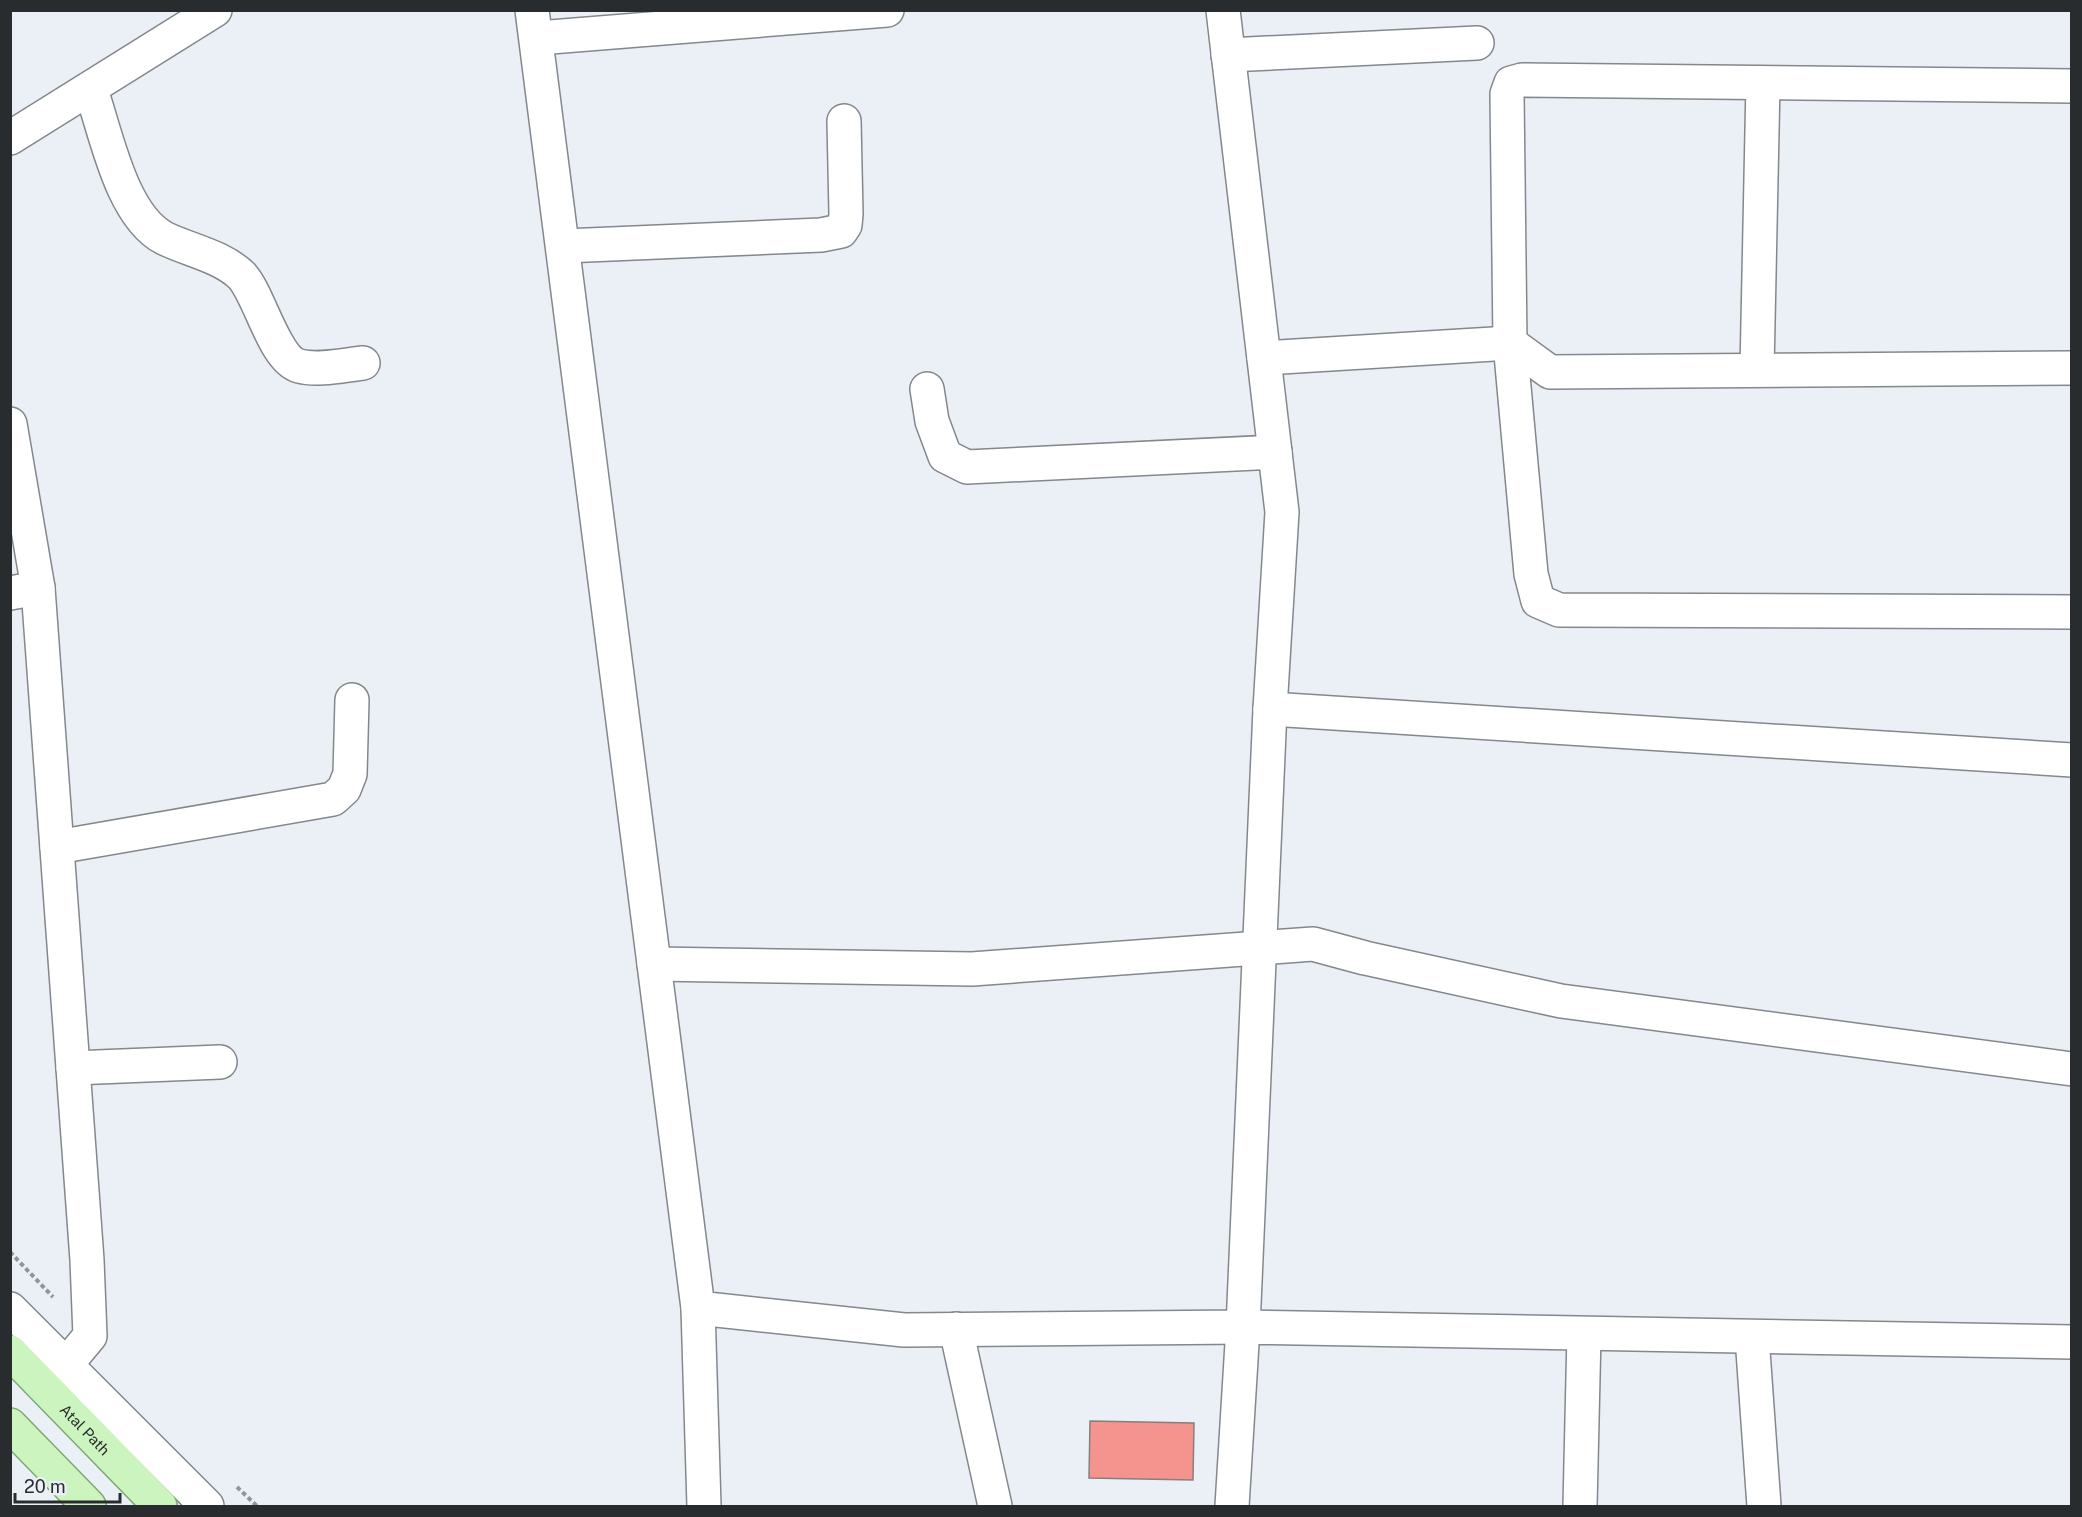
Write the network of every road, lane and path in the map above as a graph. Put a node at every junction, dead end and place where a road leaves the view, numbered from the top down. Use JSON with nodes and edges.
{"nodes":[{"id":1,"x":215,"y":10,"type":"edge"},
{"id":2,"x":887,"y":10,"type":"edge"},
{"id":3,"x":1223,"y":10,"type":"edge"},
{"id":4,"x":535,"y":24,"type":"edge"},
{"id":5,"x":1477,"y":43,"type":"dead end"},
{"id":6,"x":1228,"y":55,"type":"junction"},
{"id":7,"x":1763,"y":83,"type":"junction"},
{"id":8,"x":2072,"y":86,"type":"edge"},
{"id":9,"x":91,"y":90,"type":"junction"},
{"id":10,"x":844,"y":121,"type":"dead end"},
{"id":11,"x":10,"y":138,"type":"edge"},
{"id":12,"x":564,"y":246,"type":"junction"},
{"id":13,"x":1510,"y":343,"type":"junction"},
{"id":14,"x":1264,"y":358,"type":"junction"},
{"id":15,"x":363,"y":363,"type":"dead end"},
{"id":16,"x":2072,"y":368,"type":"edge"},
{"id":17,"x":1757,"y":370,"type":"junction"},
{"id":18,"x":927,"y":389,"type":"dead end"},
{"id":19,"x":10,"y":424,"type":"edge"},
{"id":20,"x":1275,"y":452,"type":"junction"},
{"id":21,"x":25,"y":590,"type":"edge"},
{"id":22,"x":2072,"y":612,"type":"edge"},
{"id":23,"x":352,"y":700,"type":"dead end"},
{"id":24,"x":1270,"y":709,"type":"junction"},
{"id":25,"x":2072,"y":760,"type":"edge"},
{"id":26,"x":57,"y":847,"type":"junction"},
{"id":27,"x":1261,"y":948,"type":"junction"},
{"id":28,"x":654,"y":964,"type":"junction"},
{"id":29,"x":220,"y":1062,"type":"dead end"},
{"id":30,"x":73,"y":1068,"type":"junction"},
{"id":31,"x":2072,"y":1069,"type":"edge"},
{"id":32,"x":10,"y":1252,"type":"edge"},
{"id":33,"x":57,"y":1300,"type":"dead end"},
{"id":34,"x":698,"y":1308,"type":"junction"},
{"id":35,"x":10,"y":1309,"type":"edge"},
{"id":36,"x":1243,"y":1327,"type":"junction"},
{"id":37,"x":956,"y":1329,"type":"junction"},
{"id":38,"x":1584,"y":1334,"type":"junction"},
{"id":39,"x":1752,"y":1337,"type":"junction"},
{"id":40,"x":2072,"y":1342,"type":"edge"},
{"id":41,"x":10,"y":1352,"type":"edge"},
{"id":42,"x":65,"y":1366,"type":"junction"},
{"id":43,"x":10,"y":1425,"type":"edge"},
{"id":44,"x":89,"y":1506,"type":"edge"},
{"id":45,"x":160,"y":1506,"type":"edge"},
{"id":46,"x":207,"y":1506,"type":"edge"},
{"id":47,"x":704,"y":1506,"type":"edge"},
{"id":48,"x":995,"y":1506,"type":"edge"},
{"id":49,"x":1232,"y":1506,"type":"edge"},
{"id":50,"x":1580,"y":1506,"type":"edge"},
{"id":51,"x":1764,"y":1506,"type":"edge"}],
"edges":[{"from":1,"to":9,"type":"street"},
{"from":2,"to":4,"type":"street"},
{"from":3,"to":6,"type":"street"},
{"from":4,"to":12,"type":"street"},
{"from":5,"to":6,"type":"street"},
{"from":6,"to":14,"type":"street"},
{"from":7,"to":8,"type":"street"},
{"from":7,"to":13,"type":"street"},
{"from":7,"to":17,"type":"street"},
{"from":9,"to":11,"type":"street"},
{"from":9,"to":15,"type":"street"},
{"from":10,"to":12,"type":"street"},
{"from":12,"to":28,"type":"street"},
{"from":13,"to":14,"type":"street"},
{"from":13,"to":17,"type":"street"},
{"from":13,"to":22,"type":"street"},
{"from":14,"to":20,"type":"street"},
{"from":16,"to":17,"type":"street"},
{"from":18,"to":20,"type":"street"},
{"from":19,"to":21,"type":"street"},
{"from":20,"to":24,"type":"street"},
{"from":21,"to":26,"type":"street"},
{"from":23,"to":26,"type":"street"},
{"from":24,"to":25,"type":"street"},
{"from":24,"to":27,"type":"street"},
{"from":26,"to":30,"type":"street"},
{"from":27,"to":28,"type":"street"},
{"from":27,"to":31,"type":"street"},
{"from":27,"to":36,"type":"street"},
{"from":28,"to":34,"type":"street"},
{"from":29,"to":30,"type":"street"},
{"from":30,"to":42,"type":"street"},
{"from":32,"to":33,"type":"path"},
{"from":34,"to":37,"type":"street"},
{"from":34,"to":47,"type":"street"},
{"from":35,"to":42,"type":"street"},
{"from":36,"to":37,"type":"street"},
{"from":36,"to":38,"type":"street"},
{"from":36,"to":49,"type":"street"},
{"from":37,"to":48,"type":"street"},
{"from":38,"to":39,"type":"street"},
{"from":38,"to":50,"type":"street"},
{"from":39,"to":40,"type":"street"},
{"from":39,"to":51,"type":"street"},
{"from":41,"to":45,"type":"main road","name":"Atal Path"},
{"from":42,"to":46,"type":"street"},
{"from":43,"to":44,"type":"main road"}]}
